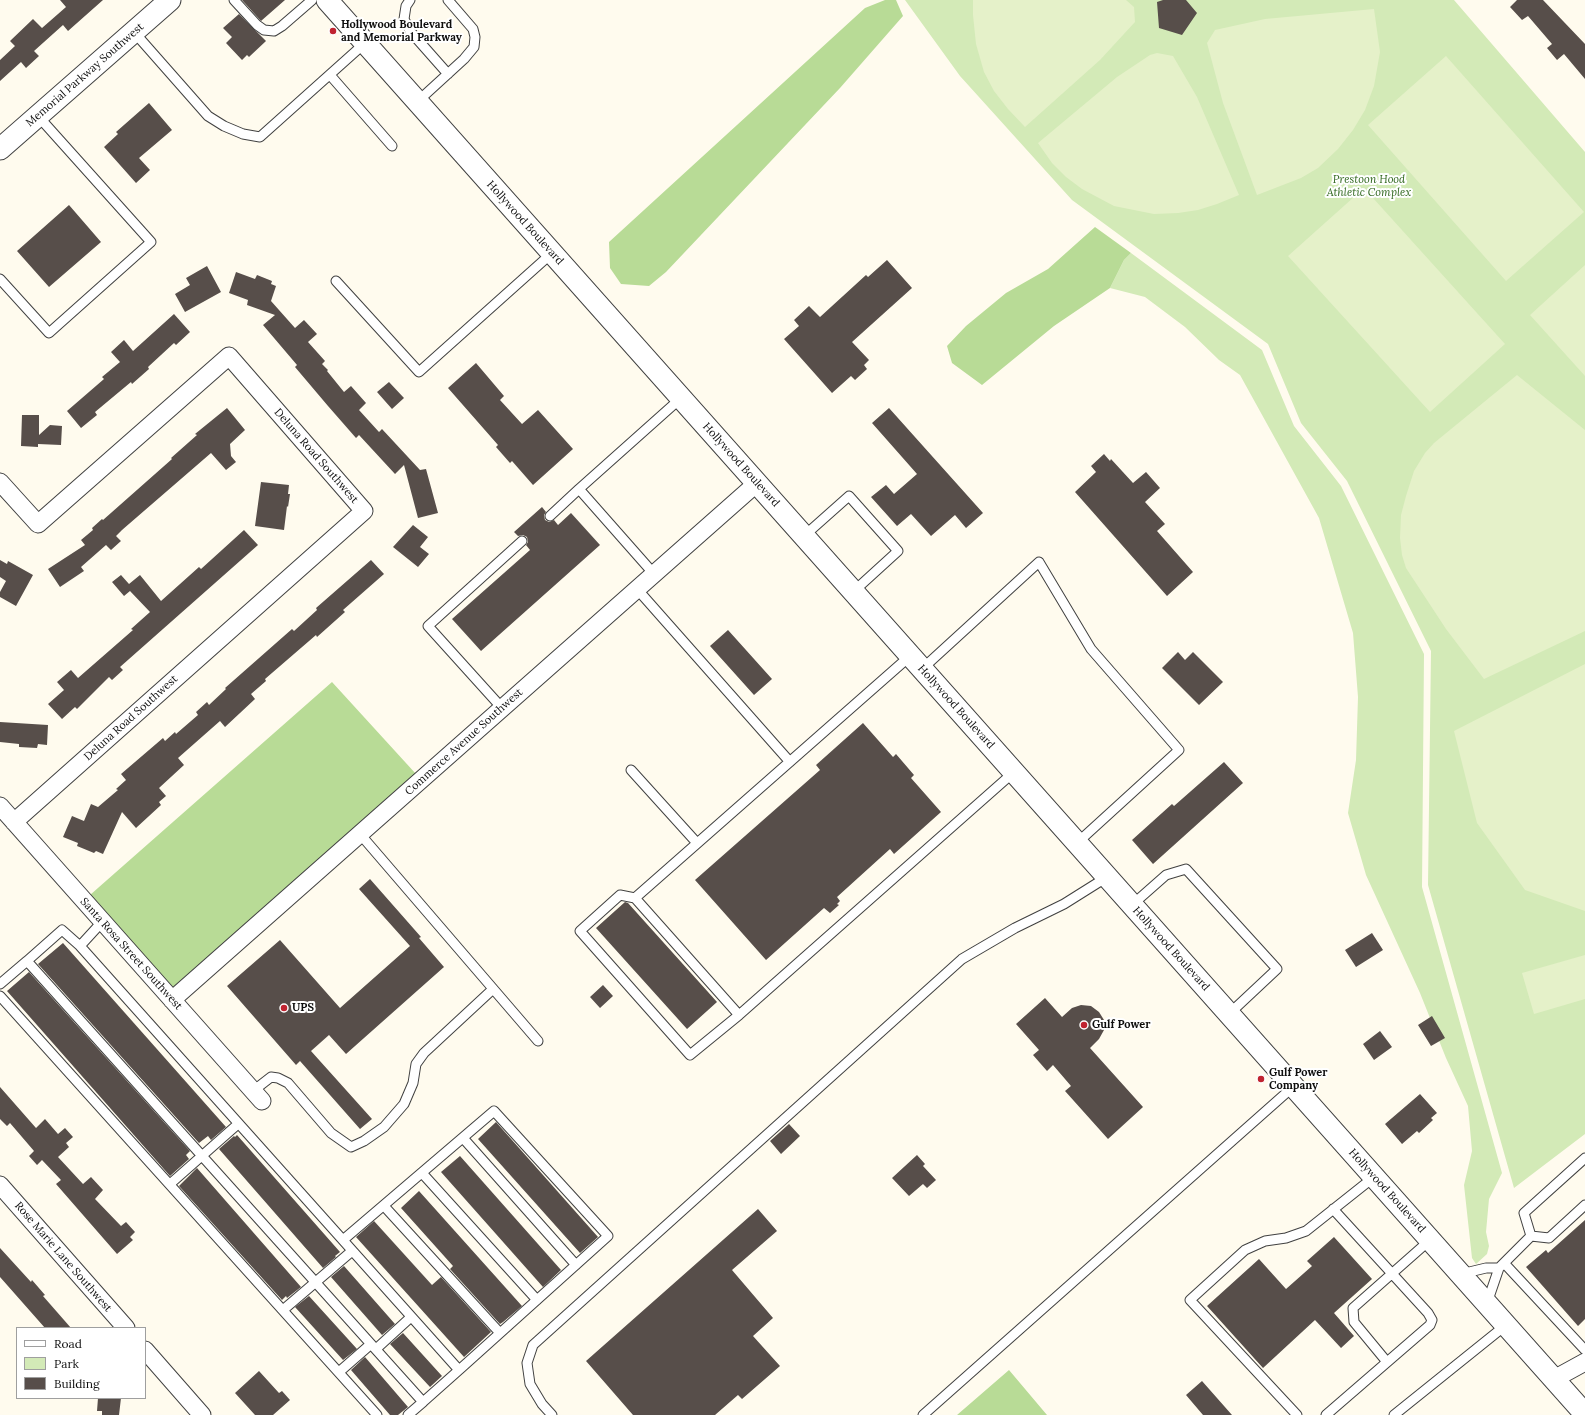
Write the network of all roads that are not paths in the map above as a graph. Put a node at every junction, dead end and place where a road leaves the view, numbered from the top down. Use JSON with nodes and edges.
{"nodes":[{"id":1,"x":170,"y":0,"type":"edge"},
{"id":2,"x":234,"y":0,"type":"edge"},
{"id":3,"x":312,"y":0,"type":"edge"},
{"id":4,"x":327,"y":0,"type":"edge"},
{"id":5,"x":410,"y":0,"type":"edge"},
{"id":6,"x":448,"y":0,"type":"edge"},
{"id":7,"x":134,"y":32,"type":"junction"},
{"id":8,"x":365,"y":43,"type":"junction"},
{"id":9,"x":448,"y":74,"type":"junction"},
{"id":10,"x":330,"y":75,"type":"junction"},
{"id":11,"x":417,"y":102,"type":"junction"},
{"id":12,"x":38,"y":116,"type":"junction"},
{"id":13,"x":392,"y":146,"type":"dead end"},
{"id":14,"x":0,"y":149,"type":"edge"},
{"id":15,"x":552,"y":253,"type":"junction"},
{"id":16,"x":0,"y":279,"type":"edge"},
{"id":17,"x":336,"y":281,"type":"dead end"},
{"id":18,"x":681,"y":398,"type":"junction"},
{"id":19,"x":0,"y":482,"type":"edge"},
{"id":20,"x":757,"y":483,"type":"junction"},
{"id":21,"x":579,"y":489,"type":"junction"},
{"id":22,"x":550,"y":516,"type":"dead end"},
{"id":23,"x":804,"y":536,"type":"junction"},
{"id":24,"x":522,"y":541,"type":"dead end"},
{"id":25,"x":654,"y":574,"type":"junction"},
{"id":26,"x":637,"y":589,"type":"junction"},
{"id":27,"x":854,"y":592,"type":"junction"},
{"id":28,"x":916,"y":662,"type":"junction"},
{"id":29,"x":502,"y":708,"type":"junction"},
{"id":30,"x":790,"y":762,"type":"junction"},
{"id":31,"x":631,"y":770,"type":"dead end"},
{"id":32,"x":1014,"y":772,"type":"junction"},
{"id":33,"x":0,"y":806,"type":"edge"},
{"id":34,"x":14,"y":822,"type":"junction"},
{"id":35,"x":360,"y":834,"type":"junction"},
{"id":36,"x":697,"y":843,"type":"junction"},
{"id":37,"x":1077,"y":843,"type":"junction"},
{"id":38,"x":1107,"y":877,"type":"junction"},
{"id":39,"x":635,"y":898,"type":"junction"},
{"id":40,"x":1132,"y":905,"type":"junction"},
{"id":41,"x":102,"y":922,"type":"junction"},
{"id":42,"x":80,"y":946,"type":"junction"},
{"id":43,"x":27,"y":961,"type":"junction"},
{"id":44,"x":0,"y":984,"type":"edge"},
{"id":45,"x":494,"y":989,"type":"junction"},
{"id":46,"x":0,"y":996,"type":"edge"},
{"id":47,"x":172,"y":1000,"type":"junction"},
{"id":48,"x":1229,"y":1014,"type":"junction"},
{"id":49,"x":739,"y":1015,"type":"junction"},
{"id":50,"x":538,"y":1041,"type":"dead end"},
{"id":51,"x":1294,"y":1086,"type":"junction"},
{"id":52,"x":257,"y":1096,"type":"joint"},
{"id":53,"x":238,"y":1124,"type":"junction"},
{"id":54,"x":463,"y":1138,"type":"junction"},
{"id":55,"x":202,"y":1155,"type":"junction"},
{"id":56,"x":1585,"y":1158,"type":"edge"},
{"id":57,"x":422,"y":1173,"type":"junction"},
{"id":58,"x":1374,"y":1177,"type":"junction"},
{"id":59,"x":170,"y":1184,"type":"junction"},
{"id":60,"x":0,"y":1185,"type":"edge"},
{"id":61,"x":1585,"y":1205,"type":"edge"},
{"id":62,"x":384,"y":1206,"type":"junction"},
{"id":63,"x":1333,"y":1209,"type":"junction"},
{"id":64,"x":1531,"y":1236,"type":"junction"},
{"id":65,"x":343,"y":1240,"type":"junction"},
{"id":66,"x":1430,"y":1240,"type":"junction"},
{"id":67,"x":352,"y":1251,"type":"junction"},
{"id":68,"x":576,"y":1265,"type":"junction"},
{"id":69,"x":1502,"y":1266,"type":"junction"},
{"id":70,"x":1392,"y":1274,"type":"junction"},
{"id":71,"x":1461,"y":1274,"type":"junction"},
{"id":72,"x":316,"y":1283,"type":"junction"},
{"id":73,"x":537,"y":1300,"type":"junction"},
{"id":74,"x":1487,"y":1303,"type":"junction"},
{"id":75,"x":283,"y":1310,"type":"junction"},
{"id":76,"x":410,"y":1317,"type":"junction"},
{"id":77,"x":1506,"y":1325,"type":"junction"},
{"id":78,"x":125,"y":1327,"type":"edge"},
{"id":79,"x":500,"y":1333,"type":"junction"},
{"id":80,"x":373,"y":1346,"type":"junction"},
{"id":81,"x":1585,"y":1350,"type":"edge"},
{"id":82,"x":146,"y":1351,"type":"edge"},
{"id":83,"x":1388,"y":1362,"type":"junction"},
{"id":84,"x":1585,"y":1362,"type":"edge"},
{"id":85,"x":459,"y":1370,"type":"junction"},
{"id":86,"x":339,"y":1372,"type":"junction"},
{"id":87,"x":1554,"y":1379,"type":"junction"},
{"id":88,"x":423,"y":1402,"type":"junction"},
{"id":89,"x":1585,"y":1414,"type":"edge"},
{"id":90,"x":202,"y":1415,"type":"edge"},
{"id":91,"x":377,"y":1415,"type":"edge"},
{"id":92,"x":408,"y":1415,"type":"edge"},
{"id":93,"x":552,"y":1415,"type":"edge"},
{"id":94,"x":923,"y":1415,"type":"edge"},
{"id":95,"x":1297,"y":1415,"type":"edge"},
{"id":96,"x":1326,"y":1415,"type":"edge"},
{"id":97,"x":1394,"y":1415,"type":"edge"}],
"edges":[{"from":1,"to":7,"type":"street","name":"Memorial Parkway Southwest"},
{"from":2,"to":3,"type":"lane"},
{"from":4,"to":8,"type":"street","name":"Hollywood Boulevard"},
{"from":5,"to":9,"type":"lane"},
{"from":6,"to":9,"type":"lane"},
{"from":7,"to":10,"type":"lane"},
{"from":7,"to":12,"type":"street","name":"Memorial Parkway Southwest"},
{"from":8,"to":10,"type":"lane"},
{"from":8,"to":11,"type":"street","name":"Hollywood Boulevard"},
{"from":9,"to":11,"type":"lane"},
{"from":10,"to":13,"type":"lane"},
{"from":11,"to":15,"type":"street","name":"Hollywood Boulevard"},
{"from":12,"to":14,"type":"street","name":"Memorial Parkway Southwest"},
{"from":12,"to":16,"type":"lane"},
{"from":15,"to":17,"type":"lane"},
{"from":15,"to":18,"type":"street","name":"Hollywood Boulevard"},
{"from":18,"to":20,"type":"street","name":"Hollywood Boulevard"},
{"from":18,"to":21,"type":"lane"},
{"from":19,"to":34,"type":"street","name":"Deluna Road Southwest"},
{"from":20,"to":23,"type":"street","name":"Hollywood Boulevard"},
{"from":20,"to":25,"type":"street","name":"Commerce Avenue Southwest"},
{"from":21,"to":22,"type":"lane"},
{"from":21,"to":25,"type":"lane"},
{"from":23,"to":27,"type":"street","name":"Hollywood Boulevard"},
{"from":23,"to":27,"type":"lane"},
{"from":24,"to":29,"type":"lane"},
{"from":25,"to":26,"type":"street","name":"Commerce Avenue Southwest"},
{"from":26,"to":29,"type":"street","name":"Commerce Avenue Southwest"},
{"from":26,"to":30,"type":"lane"},
{"from":27,"to":28,"type":"street","name":"Hollywood Boulevard"},
{"from":28,"to":30,"type":"lane"},
{"from":28,"to":32,"type":"street","name":"Hollywood Boulevard"},
{"from":28,"to":37,"type":"lane"},
{"from":29,"to":35,"type":"street","name":"Commerce Avenue Southwest"},
{"from":30,"to":36,"type":"lane"},
{"from":31,"to":36,"type":"lane"},
{"from":32,"to":37,"type":"street","name":"Hollywood Boulevard"},
{"from":32,"to":49,"type":"lane"},
{"from":33,"to":34,"type":"street","name":"Santa Rosa Street Southwest"},
{"from":34,"to":41,"type":"street","name":"Santa Rosa Street Southwest"},
{"from":35,"to":45,"type":"lane"},
{"from":35,"to":47,"type":"street","name":"Commerce Avenue Southwest"},
{"from":36,"to":39,"type":"lane"},
{"from":37,"to":38,"type":"street","name":"Hollywood Boulevard"},
{"from":38,"to":40,"type":"street","name":"Hollywood Boulevard"},
{"from":38,"to":93,"type":"lane"},
{"from":39,"to":49,"type":"lane"},
{"from":39,"to":49,"type":"lane"},
{"from":40,"to":48,"type":"street","name":"Hollywood Boulevard"},
{"from":40,"to":48,"type":"lane"},
{"from":41,"to":42,"type":"lane"},
{"from":41,"to":47,"type":"street","name":"Santa Rosa Street Southwest"},
{"from":42,"to":43,"type":"lane"},
{"from":42,"to":53,"type":"lane"},
{"from":43,"to":44,"type":"lane"},
{"from":43,"to":55,"type":"lane"},
{"from":45,"to":50,"type":"lane"},
{"from":45,"to":52,"type":"lane"},
{"from":46,"to":59,"type":"lane"},
{"from":47,"to":52,"type":"street","name":"Santa Rosa Street Southwest"},
{"from":48,"to":51,"type":"street","name":"Hollywood Boulevard"},
{"from":51,"to":58,"type":"street","name":"Hollywood Boulevard"},
{"from":51,"to":94,"type":"lane"},
{"from":53,"to":55,"type":"lane"},
{"from":53,"to":65,"type":"lane"},
{"from":54,"to":57,"type":"lane"},
{"from":54,"to":68,"type":"lane"},
{"from":54,"to":68,"type":"lane"},
{"from":55,"to":59,"type":"lane"},
{"from":55,"to":72,"type":"lane"},
{"from":56,"to":64,"type":"lane"},
{"from":57,"to":62,"type":"lane"},
{"from":57,"to":73,"type":"lane"},
{"from":58,"to":63,"type":"lane"},
{"from":58,"to":66,"type":"street","name":"Hollywood Boulevard"},
{"from":59,"to":75,"type":"lane"},
{"from":60,"to":78,"type":"street","name":"Rose Marie Lane Southwest"},
{"from":61,"to":64,"type":"lane"},
{"from":62,"to":65,"type":"lane"},
{"from":62,"to":79,"type":"lane"},
{"from":63,"to":70,"type":"lane"},
{"from":63,"to":95,"type":"lane"},
{"from":64,"to":69,"type":"lane"},
{"from":65,"to":67,"type":"lane"},
{"from":66,"to":70,"type":"lane"},
{"from":66,"to":71,"type":"street","name":"Hollywood Boulevard"},
{"from":67,"to":72,"type":"lane"},
{"from":67,"to":76,"type":"lane"},
{"from":68,"to":73,"type":"lane"},
{"from":69,"to":71,"type":"lane"},
{"from":69,"to":74,"type":"lane"},
{"from":69,"to":81,"type":"lane"},
{"from":70,"to":83,"type":"lane"},
{"from":70,"to":83,"type":"lane"},
{"from":71,"to":74,"type":"street","name":"Hollywood Boulevard"},
{"from":72,"to":75,"type":"lane"},
{"from":72,"to":80,"type":"lane"},
{"from":73,"to":79,"type":"lane"},
{"from":74,"to":77,"type":"street","name":"Hollywood Boulevard"},
{"from":75,"to":86,"type":"lane"},
{"from":76,"to":80,"type":"lane"},
{"from":76,"to":85,"type":"lane"},
{"from":77,"to":87,"type":"street","name":"Hollywood Boulevard"},
{"from":77,"to":97,"type":"lane"},
{"from":79,"to":85,"type":"lane"},
{"from":80,"to":86,"type":"lane"},
{"from":80,"to":88,"type":"lane"},
{"from":82,"to":90,"type":"street"},
{"from":83,"to":96,"type":"lane"},
{"from":84,"to":87,"type":"street"},
{"from":85,"to":88,"type":"lane"},
{"from":86,"to":91,"type":"lane"},
{"from":87,"to":89,"type":"street","name":"Hollywood Boulevard"},
{"from":88,"to":92,"type":"lane"}]}
